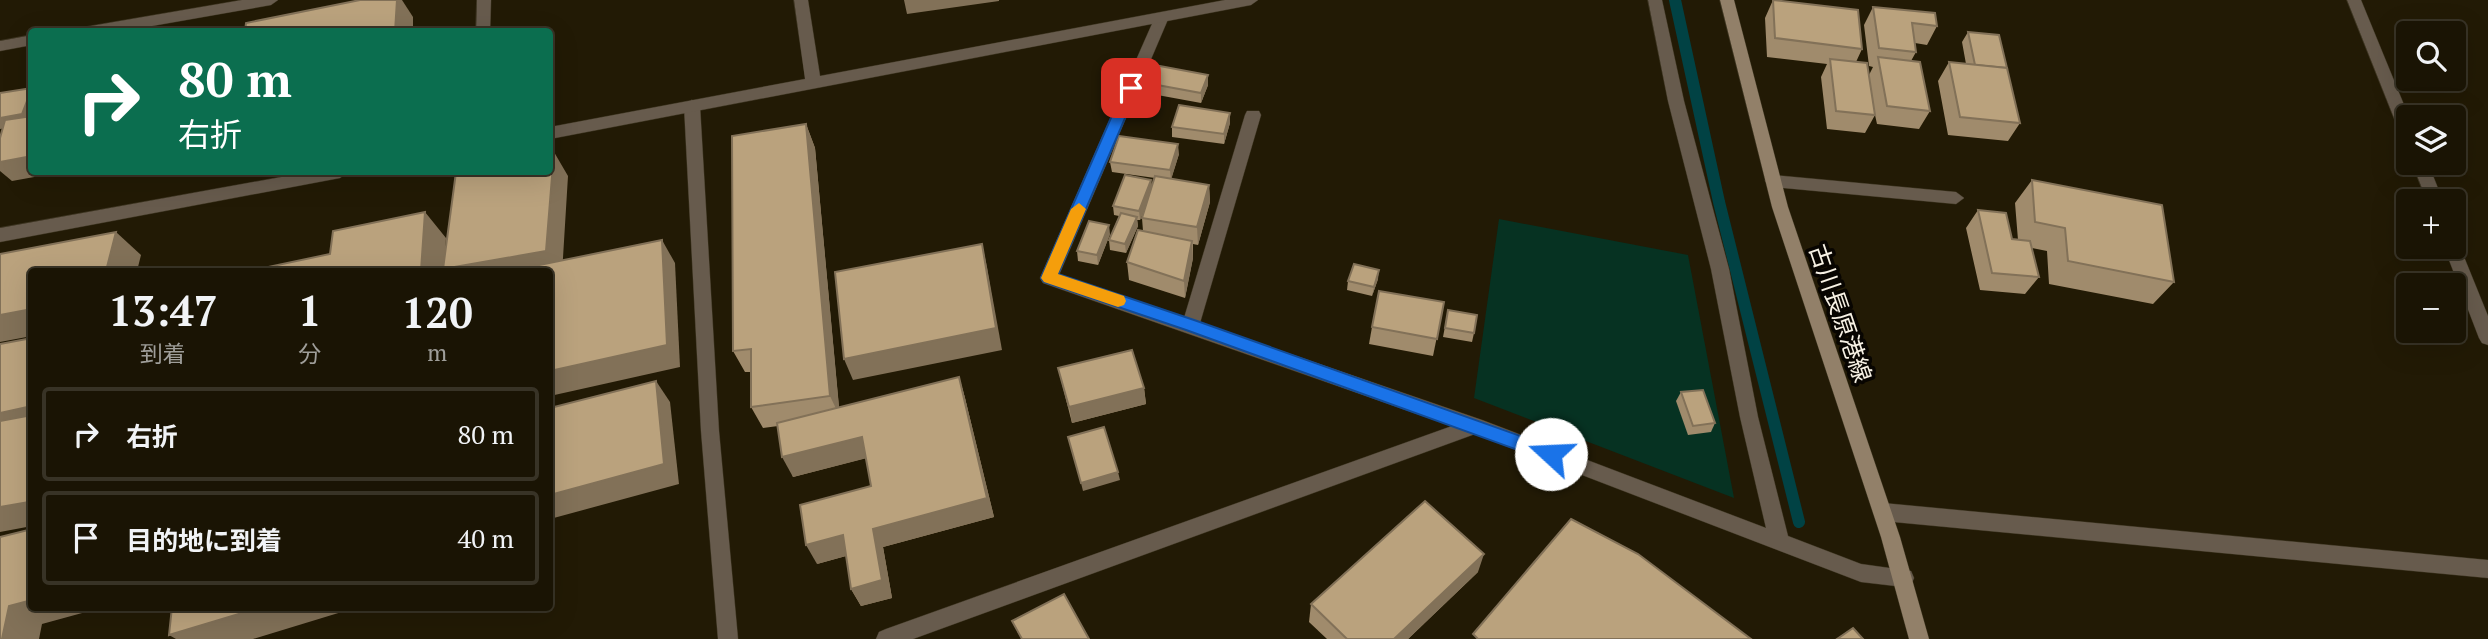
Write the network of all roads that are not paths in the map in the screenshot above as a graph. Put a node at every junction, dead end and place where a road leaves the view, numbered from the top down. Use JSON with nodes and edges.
{"nodes":[{"id":1,"x":271,"y":0,"type":"edge"},
{"id":2,"x":484,"y":0,"type":"edge"},
{"id":3,"x":802,"y":0,"type":"edge"},
{"id":4,"x":1251,"y":0,"type":"edge"},
{"id":5,"x":1655,"y":0,"type":"edge"},
{"id":6,"x":1727,"y":0,"type":"edge"},
{"id":7,"x":2354,"y":0,"type":"edge"},
{"id":8,"x":1162,"y":17,"type":"junction"},
{"id":9,"x":108,"y":28,"type":"edge"},
{"id":10,"x":482,"y":28,"type":"edge"},
{"id":11,"x":28,"y":41,"type":"edge"},
{"id":12,"x":0,"y":46,"type":"edge"},
{"id":13,"x":813,"y":82,"type":"junction"},
{"id":14,"x":2397,"y":105,"type":"edge"},
{"id":15,"x":692,"y":106,"type":"junction"},
{"id":16,"x":1253,"y":115,"type":"dead end"},
{"id":17,"x":553,"y":131,"type":"edge"},
{"id":18,"x":324,"y":175,"type":"edge"},
{"id":19,"x":1773,"y":181,"type":"junction"},
{"id":20,"x":1956,"y":198,"type":"dead end"},
{"id":21,"x":0,"y":235,"type":"edge"},
{"id":22,"x":2457,"y":259,"type":"edge"},
{"id":23,"x":1191,"y":325,"type":"junction"},
{"id":24,"x":2488,"y":338,"type":"edge"},
{"id":25,"x":1475,"y":426,"type":"junction"},
{"id":26,"x":1883,"y":512,"type":"junction"},
{"id":27,"x":1779,"y":540,"type":"junction"},
{"id":28,"x":2488,"y":569,"type":"edge"},
{"id":29,"x":1904,"y":578,"type":"junction"},
{"id":30,"x":728,"y":639,"type":"edge"},
{"id":31,"x":886,"y":639,"type":"edge"},
{"id":32,"x":1919,"y":639,"type":"edge"}],
"edges":[{"from":1,"to":9,"type":"street"},
{"from":2,"to":10,"type":"street"},
{"from":3,"to":13,"type":"street"},
{"from":4,"to":8,"type":"street"},
{"from":5,"to":27,"type":"street"},
{"from":6,"to":19,"type":"main road","name":"古川長原港線"},
{"from":7,"to":14,"type":"street"},
{"from":8,"to":13,"type":"street"},
{"from":8,"to":23,"type":"street"},
{"from":11,"to":12,"type":"street"},
{"from":13,"to":15,"type":"street"},
{"from":15,"to":17,"type":"street"},
{"from":15,"to":30,"type":"street"},
{"from":16,"to":23,"type":"street"},
{"from":18,"to":21,"type":"street"},
{"from":19,"to":20,"type":"street"},
{"from":19,"to":26,"type":"main road","name":"古川長原港線"},
{"from":22,"to":24,"type":"street"},
{"from":23,"to":25,"type":"street"},
{"from":25,"to":27,"type":"street"},
{"from":25,"to":31,"type":"street"},
{"from":26,"to":28,"type":"street"},
{"from":26,"to":29,"type":"main road","name":"古川長原港線"},
{"from":27,"to":29,"type":"street"},
{"from":29,"to":32,"type":"main road","name":"古川長原港線"}]}
